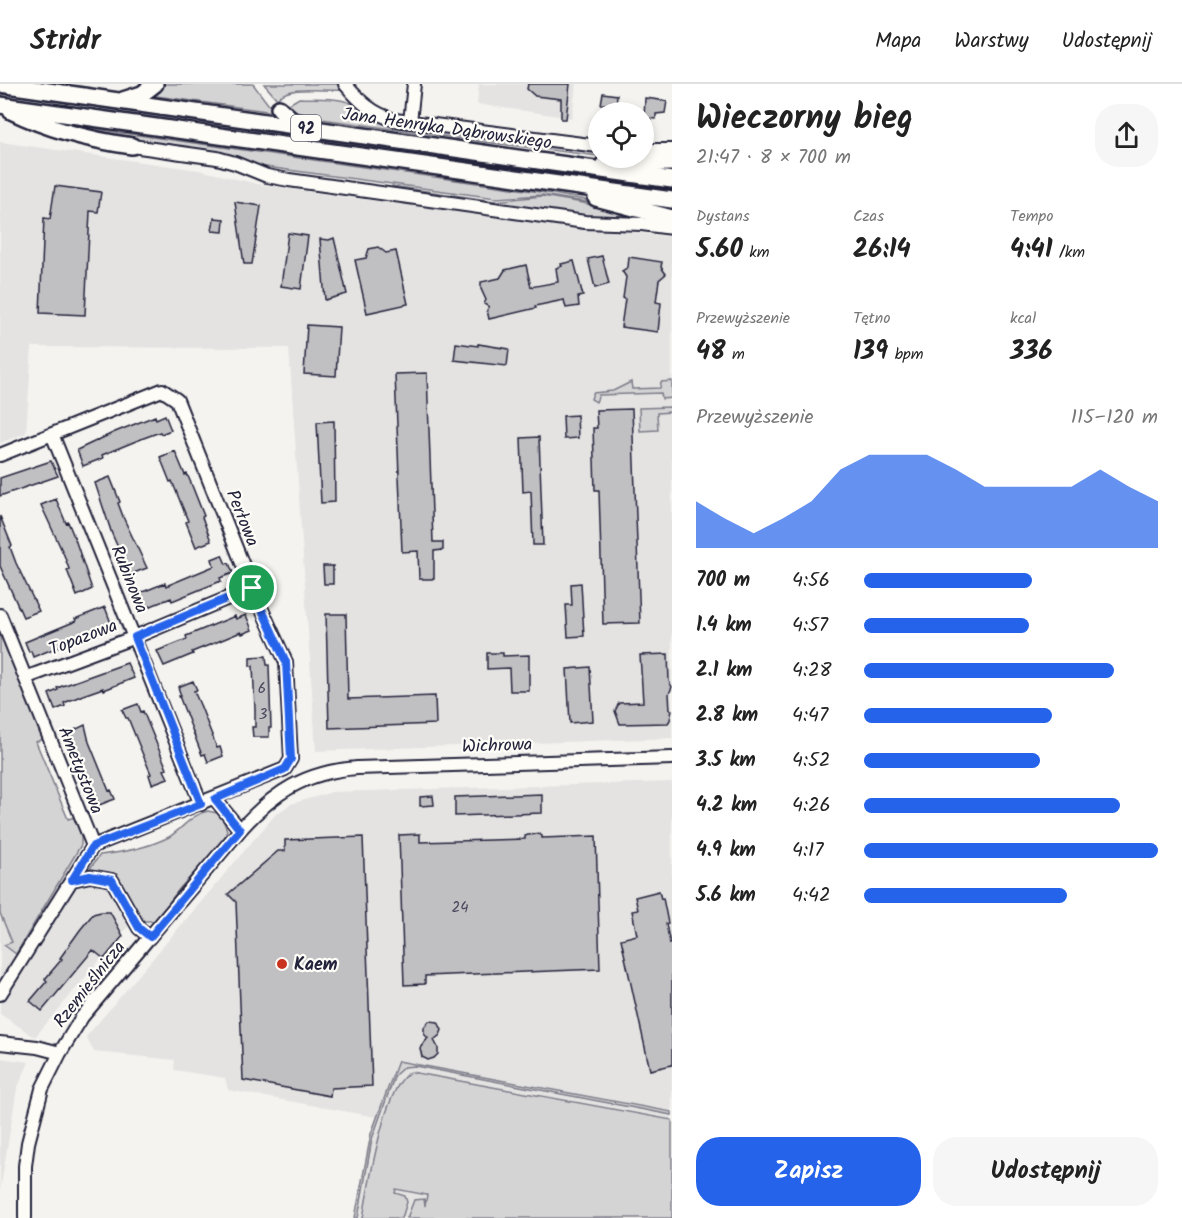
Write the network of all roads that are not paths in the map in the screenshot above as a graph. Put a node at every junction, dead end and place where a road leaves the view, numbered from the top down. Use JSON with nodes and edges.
{"nodes":[{"id":1,"x":0,"y":84,"type":"edge"},
{"id":2,"x":155,"y":84,"type":"edge"},
{"id":3,"x":345,"y":84,"type":"edge"},
{"id":4,"x":414,"y":84,"type":"edge"},
{"id":5,"x":39,"y":87,"type":"edge"},
{"id":6,"x":115,"y":101,"type":"junction"},
{"id":7,"x":0,"y":105,"type":"edge"},
{"id":8,"x":279,"y":108,"type":"dead end"},
{"id":9,"x":410,"y":122,"type":"junction"},
{"id":10,"x":300,"y":127,"type":"junction"},
{"id":11,"x":588,"y":145,"type":"edge"},
{"id":12,"x":132,"y":146,"type":"joint"},
{"id":13,"x":654,"y":150,"type":"edge"},
{"id":14,"x":672,"y":150,"type":"edge"},
{"id":15,"x":672,"y":163,"type":"edge"},
{"id":16,"x":574,"y":166,"type":"junction"},
{"id":17,"x":672,"y":180,"type":"edge"},
{"id":18,"x":544,"y":182,"type":"junction"},
{"id":19,"x":672,"y":200,"type":"edge"},
{"id":20,"x":672,"y":218,"type":"edge"},
{"id":21,"x":672,"y":228,"type":"edge"},
{"id":22,"x":52,"y":434,"type":"junction"},
{"id":23,"x":0,"y":455,"type":"edge"},
{"id":24,"x":252,"y":588,"type":"junction"},
{"id":25,"x":0,"y":615,"type":"edge"},
{"id":26,"x":135,"y":637,"type":"junction"},
{"id":27,"x":25,"y":678,"type":"junction"},
{"id":28,"x":672,"y":758,"type":"edge"},
{"id":29,"x":323,"y":773,"type":"joint"},
{"id":30,"x":215,"y":799,"type":"junction"},
{"id":31,"x":201,"y":804,"type":"junction"},
{"id":32,"x":240,"y":830,"type":"junction"},
{"id":33,"x":93,"y":846,"type":"junction"},
{"id":34,"x":72,"y":880,"type":"junction"},
{"id":35,"x":150,"y":937,"type":"junction"},
{"id":36,"x":0,"y":994,"type":"edge"},
{"id":37,"x":0,"y":1043,"type":"edge"},
{"id":38,"x":60,"y":1053,"type":"junction"},
{"id":39,"x":25,"y":1218,"type":"edge"}],
"edges":[{"from":1,"to":5,"type":"main road","number":"92"},
{"from":2,"to":6,"type":"main road"},
{"from":3,"to":9,"type":"street"},
{"from":4,"to":9,"type":"street"},
{"from":5,"to":6,"type":"main road","name":"Jana Henryka Dąbrowskiego","number":"92"},
{"from":6,"to":10,"type":"main road","name":"Jana Henryka Dąbrowskiego","number":"92"},
{"from":7,"to":12,"type":"main road"},
{"from":7,"to":18,"type":"main road","number":"92"},
{"from":8,"to":10,"type":"main road"},
{"from":9,"to":11,"type":"street"},
{"from":10,"to":16,"type":"main road","name":"Jana Henryka Dąbrowskiego","number":"92"},
{"from":12,"to":21,"type":"street"},
{"from":13,"to":14,"type":"street"},
{"from":15,"to":16,"type":"main road"},
{"from":16,"to":17,"type":"main road","name":"Jana Henryka Dąbrowskiego","number":"92"},
{"from":18,"to":19,"type":"main road","number":"92"},
{"from":18,"to":20,"type":"main road"},
{"from":22,"to":23,"type":"street"},
{"from":22,"to":24,"type":"street","name":"Perłowa"},
{"from":22,"to":26,"type":"street","name":"Rubinowa"},
{"from":24,"to":26,"type":"street","name":"Topazowa"},
{"from":24,"to":30,"type":"street","name":"Perłowa"},
{"from":25,"to":27,"type":"street","name":"Ametystowa"},
{"from":26,"to":27,"type":"street","name":"Topazowa"},
{"from":26,"to":31,"type":"street","name":"Rubinowa"},
{"from":27,"to":33,"type":"street","name":"Ametystowa"},
{"from":28,"to":29,"type":"street","name":"Wichrowa"},
{"from":29,"to":32,"type":"street","name":"Rzemieślnicza"},
{"from":30,"to":31,"type":"street"},
{"from":30,"to":32,"type":"street"},
{"from":31,"to":33,"type":"street"},
{"from":32,"to":35,"type":"street","name":"Rzemieślnicza"},
{"from":33,"to":34,"type":"street"},
{"from":34,"to":35,"type":"street"},
{"from":34,"to":36,"type":"street"},
{"from":35,"to":38,"type":"street","name":"Rzemieślnicza"},
{"from":37,"to":38,"type":"street"},
{"from":38,"to":39,"type":"street","name":"Rzemieślnicza"}]}
